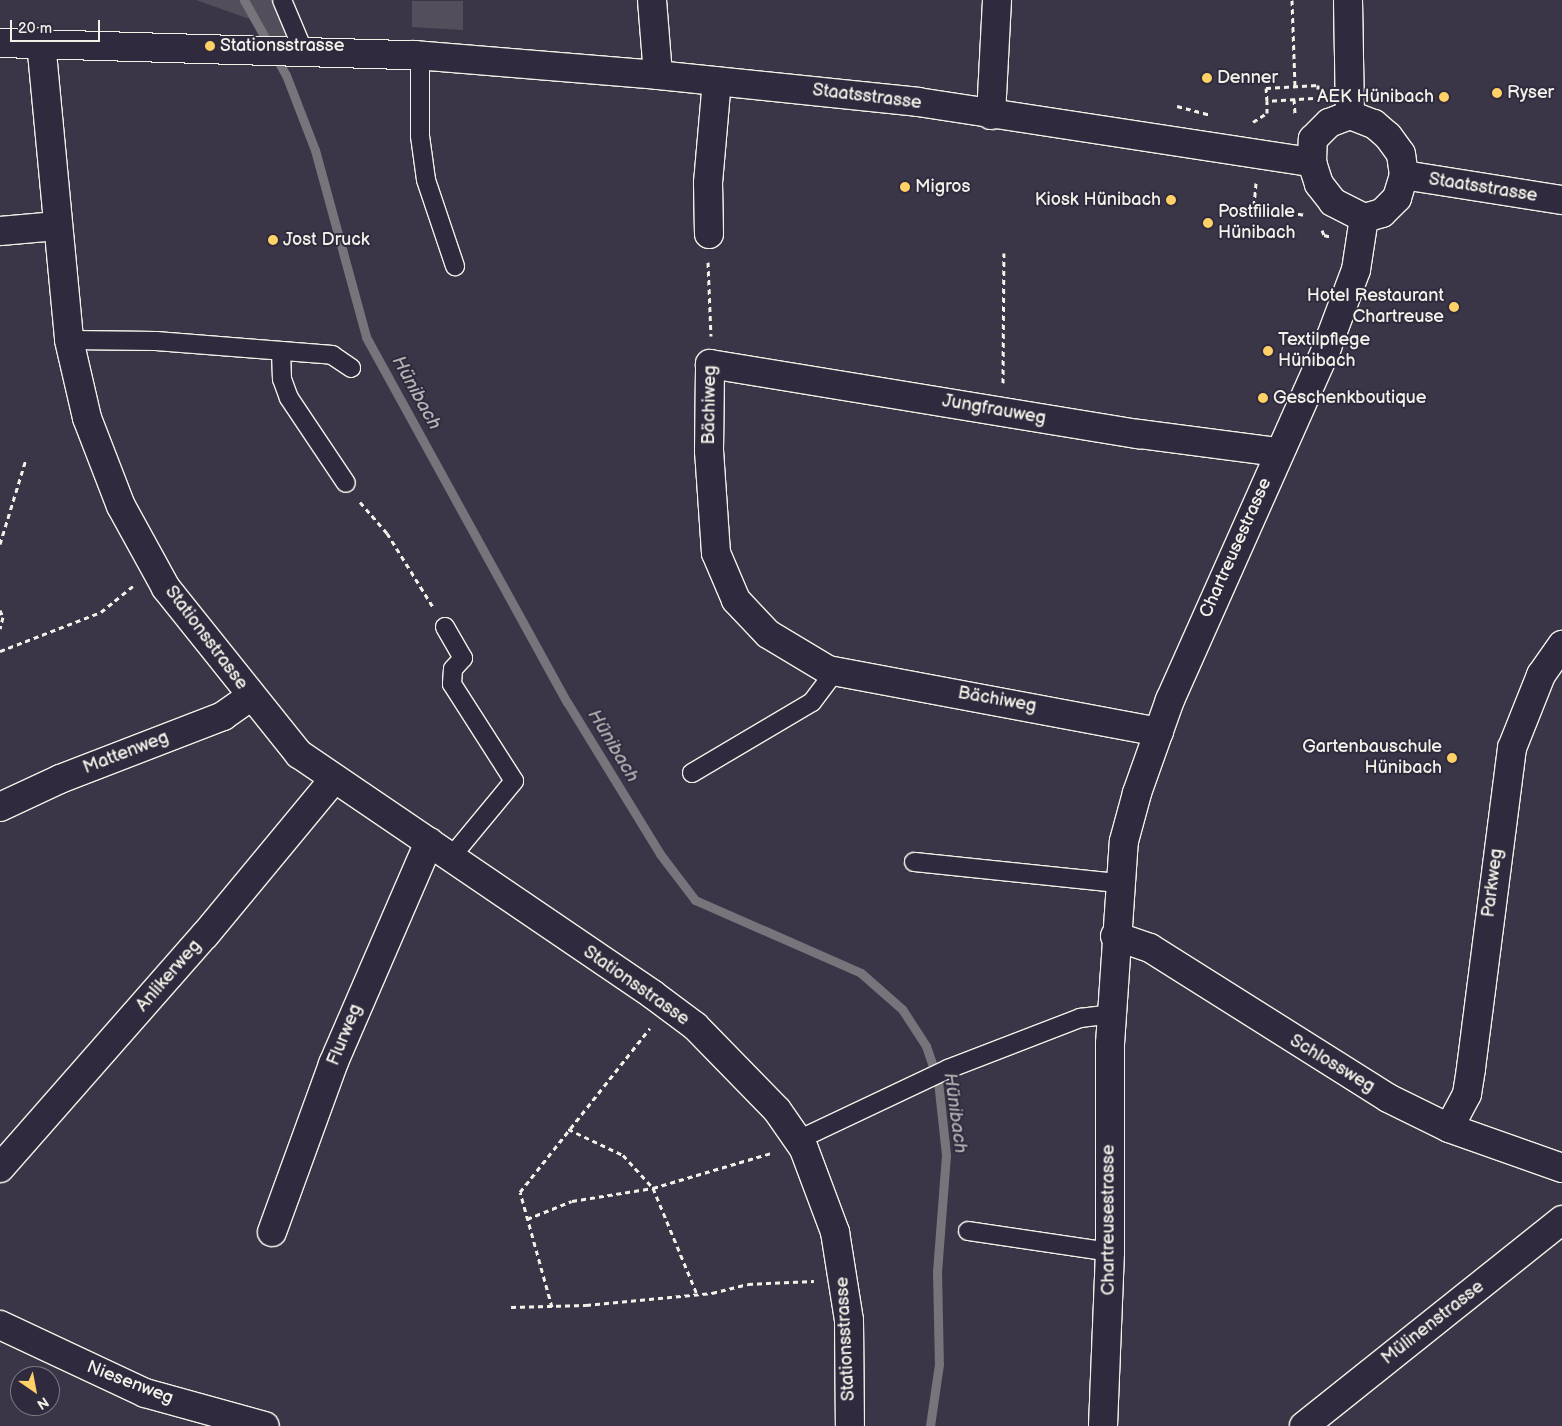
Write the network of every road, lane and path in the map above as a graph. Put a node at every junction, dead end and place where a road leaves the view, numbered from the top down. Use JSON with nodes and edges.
{"nodes":[{"id":1,"x":282,"y":0,"type":"edge"},
{"id":2,"x":652,"y":0,"type":"edge"},
{"id":3,"x":997,"y":0,"type":"edge"},
{"id":4,"x":1292,"y":0,"type":"edge"},
{"id":5,"x":1348,"y":0,"type":"edge"},
{"id":6,"x":41,"y":42,"type":"junction"},
{"id":7,"x":0,"y":43,"type":"edge"},
{"id":8,"x":296,"y":50,"type":"junction"},
{"id":9,"x":420,"y":56,"type":"junction"},
{"id":10,"x":658,"y":75,"type":"junction"},
{"id":11,"x":717,"y":81,"type":"junction"},
{"id":12,"x":1294,"y":87,"type":"junction"},
{"id":13,"x":1318,"y":97,"type":"dead end"},
{"id":14,"x":1314,"y":98,"type":"dead end"},
{"id":15,"x":1294,"y":99,"type":"junction"},
{"id":16,"x":1267,"y":100,"type":"junction"},
{"id":17,"x":1178,"y":106,"type":"dead end"},
{"id":18,"x":991,"y":115,"type":"junction"},
{"id":19,"x":1350,"y":115,"type":"junction"},
{"id":20,"x":1295,"y":116,"type":"dead end"},
{"id":21,"x":1221,"y":117,"type":"dead end"},
{"id":22,"x":1248,"y":124,"type":"dead end"},
{"id":23,"x":1312,"y":162,"type":"junction"},
{"id":24,"x":1404,"y":176,"type":"junction"},
{"id":25,"x":1256,"y":183,"type":"dead end"},
{"id":26,"x":1562,"y":200,"type":"edge"},
{"id":27,"x":1297,"y":208,"type":"dead end"},
{"id":28,"x":1297,"y":214,"type":"junction"},
{"id":29,"x":1303,"y":215,"type":"dead end"},
{"id":30,"x":1364,"y":218,"type":"junction"},
{"id":31,"x":57,"y":226,"type":"junction"},
{"id":32,"x":0,"y":231,"type":"edge"},
{"id":33,"x":708,"y":234,"type":"joint"},
{"id":34,"x":1004,"y":253,"type":"dead end"},
{"id":35,"x":455,"y":266,"type":"dead end"},
{"id":36,"x":69,"y":340,"type":"junction"},
{"id":37,"x":281,"y":351,"type":"junction"},
{"id":38,"x":710,"y":364,"type":"junction"},
{"id":39,"x":351,"y":368,"type":"dead end"},
{"id":40,"x":1004,"y":411,"type":"junction"},
{"id":41,"x":1278,"y":452,"type":"junction"},
{"id":42,"x":26,"y":459,"type":"dead end"},
{"id":43,"x":346,"y":483,"type":"joint"},
{"id":44,"x":0,"y":544,"type":"edge"},
{"id":45,"x":155,"y":569,"type":"junction"},
{"id":46,"x":0,"y":610,"type":"edge"},
{"id":47,"x":445,"y":627,"type":"joint"},
{"id":48,"x":0,"y":629,"type":"edge"},
{"id":49,"x":1562,"y":645,"type":"edge"},
{"id":50,"x":0,"y":651,"type":"edge"},
{"id":51,"x":835,"y":671,"type":"junction"},
{"id":52,"x":250,"y":696,"type":"junction"},
{"id":53,"x":1159,"y":732,"type":"junction"},
{"id":54,"x":692,"y":773,"type":"dead end"},
{"id":55,"x":333,"y":780,"type":"junction"},
{"id":56,"x":0,"y":807,"type":"edge"},
{"id":57,"x":429,"y":842,"type":"junction"},
{"id":58,"x":452,"y":856,"type":"junction"},
{"id":59,"x":914,"y":862,"type":"dead end"},
{"id":60,"x":1118,"y":883,"type":"junction"},
{"id":61,"x":1115,"y":936,"type":"junction"},
{"id":62,"x":669,"y":1007,"type":"junction"},
{"id":63,"x":1111,"y":1014,"type":"junction"},
{"id":64,"x":1449,"y":1128,"type":"junction"},
{"id":65,"x":568,"y":1129,"type":"junction"},
{"id":66,"x":798,"y":1140,"type":"junction"},
{"id":67,"x":6,"y":1153,"type":"edge"},
{"id":68,"x":1562,"y":1168,"type":"edge"},
{"id":69,"x":653,"y":1188,"type":"junction"},
{"id":70,"x":527,"y":1218,"type":"junction"},
{"id":71,"x":1562,"y":1220,"type":"edge"},
{"id":72,"x":968,"y":1230,"type":"dead end"},
{"id":73,"x":272,"y":1232,"type":"dead end"},
{"id":74,"x":1110,"y":1252,"type":"junction"},
{"id":75,"x":844,"y":1279,"type":"junction"},
{"id":76,"x":697,"y":1294,"type":"junction"},
{"id":77,"x":511,"y":1307,"type":"dead end"},
{"id":78,"x":552,"y":1307,"type":"junction"},
{"id":79,"x":0,"y":1325,"type":"edge"},
{"id":80,"x":265,"y":1426,"type":"edge"},
{"id":81,"x":850,"y":1426,"type":"edge"},
{"id":82,"x":1103,"y":1426,"type":"edge"},
{"id":83,"x":1304,"y":1426,"type":"edge"}],
"edges":[{"from":1,"to":8,"type":"lane"},
{"from":2,"to":10,"type":"street"},
{"from":3,"to":18,"type":"street"},
{"from":4,"to":12,"type":"path"},
{"from":5,"to":19,"type":"street"},
{"from":6,"to":7,"type":"street","name":"Staatsstrasse"},
{"from":6,"to":8,"type":"street","name":"Staatsstrasse"},
{"from":6,"to":31,"type":"street","name":"Stationsstrasse"},
{"from":8,"to":9,"type":"street","name":"Staatsstrasse"},
{"from":9,"to":10,"type":"street","name":"Staatsstrasse"},
{"from":9,"to":35,"type":"lane"},
{"from":10,"to":11,"type":"street","name":"Staatsstrasse"},
{"from":11,"to":18,"type":"street","name":"Staatsstrasse"},
{"from":11,"to":33,"type":"street"},
{"from":12,"to":13,"type":"path"},
{"from":12,"to":16,"type":"path"},
{"from":14,"to":15,"type":"path"},
{"from":15,"to":16,"type":"path"},
{"from":15,"to":20,"type":"path"},
{"from":16,"to":22,"type":"path"},
{"from":17,"to":21,"type":"path"},
{"from":18,"to":23,"type":"street","name":"Staatsstrasse"},
{"from":19,"to":23,"type":"street"},
{"from":19,"to":24,"type":"street"},
{"from":23,"to":30,"type":"street"},
{"from":24,"to":26,"type":"street","name":"Staatsstrasse"},
{"from":24,"to":30,"type":"street"},
{"from":25,"to":28,"type":"path"},
{"from":27,"to":28,"type":"path"},
{"from":28,"to":29,"type":"path"},
{"from":30,"to":41,"type":"street","name":"Chartreusestrasse"},
{"from":31,"to":32,"type":"street"},
{"from":31,"to":36,"type":"street","name":"Stationsstrasse"},
{"from":33,"to":38,"type":"path","name":"Bächiweg"},
{"from":34,"to":40,"type":"path"},
{"from":36,"to":37,"type":"lane"},
{"from":36,"to":45,"type":"street","name":"Stationsstrasse"},
{"from":37,"to":39,"type":"lane"},
{"from":37,"to":43,"type":"lane"},
{"from":38,"to":40,"type":"street","name":"Jungfrauweg"},
{"from":38,"to":51,"type":"street","name":"Bächiweg"},
{"from":40,"to":41,"type":"street","name":"Jungfrauweg"},
{"from":41,"to":53,"type":"street","name":"Chartreusestrasse"},
{"from":42,"to":44,"type":"path"},
{"from":43,"to":47,"type":"path"},
{"from":45,"to":50,"type":"path"},
{"from":45,"to":52,"type":"street","name":"Stationsstrasse"},
{"from":46,"to":48,"type":"path"},
{"from":47,"to":58,"type":"lane"},
{"from":49,"to":64,"type":"street","name":"Parkweg"},
{"from":51,"to":53,"type":"street","name":"Bächiweg"},
{"from":51,"to":54,"type":"lane"},
{"from":52,"to":55,"type":"street","name":"Stationsstrasse"},
{"from":52,"to":56,"type":"street","name":"Mattenweg"},
{"from":53,"to":60,"type":"street","name":"Chartreusestrasse"},
{"from":55,"to":57,"type":"street","name":"Stationsstrasse"},
{"from":55,"to":67,"type":"street","name":"Anlikerweg"},
{"from":57,"to":58,"type":"street","name":"Stationsstrasse"},
{"from":57,"to":73,"type":"street","name":"Flurweg"},
{"from":58,"to":62,"type":"street","name":"Stationsstrasse"},
{"from":59,"to":60,"type":"lane"},
{"from":60,"to":61,"type":"street","name":"Chartreusestrasse"},
{"from":61,"to":63,"type":"street","name":"Chartreusestrasse"},
{"from":61,"to":64,"type":"street","name":"Schlossweg"},
{"from":62,"to":65,"type":"path"},
{"from":62,"to":66,"type":"street","name":"Stationsstrasse"},
{"from":63,"to":66,"type":"lane"},
{"from":63,"to":74,"type":"street","name":"Chartreusestrasse"},
{"from":64,"to":68,"type":"street","name":"Schlossweg"},
{"from":65,"to":69,"type":"path"},
{"from":65,"to":70,"type":"path"},
{"from":66,"to":69,"type":"path"},
{"from":66,"to":75,"type":"street","name":"Stationsstrasse"},
{"from":69,"to":70,"type":"path"},
{"from":69,"to":76,"type":"path"},
{"from":70,"to":78,"type":"path"},
{"from":71,"to":83,"type":"street","name":"Mülinenstrasse"},
{"from":72,"to":74,"type":"lane"},
{"from":74,"to":82,"type":"street","name":"Chartreusestrasse"},
{"from":75,"to":76,"type":"path"},
{"from":75,"to":81,"type":"street","name":"Stationsstrasse"},
{"from":76,"to":78,"type":"path"},
{"from":77,"to":78,"type":"path"},
{"from":79,"to":80,"type":"street","name":"Niesenweg"}]}
